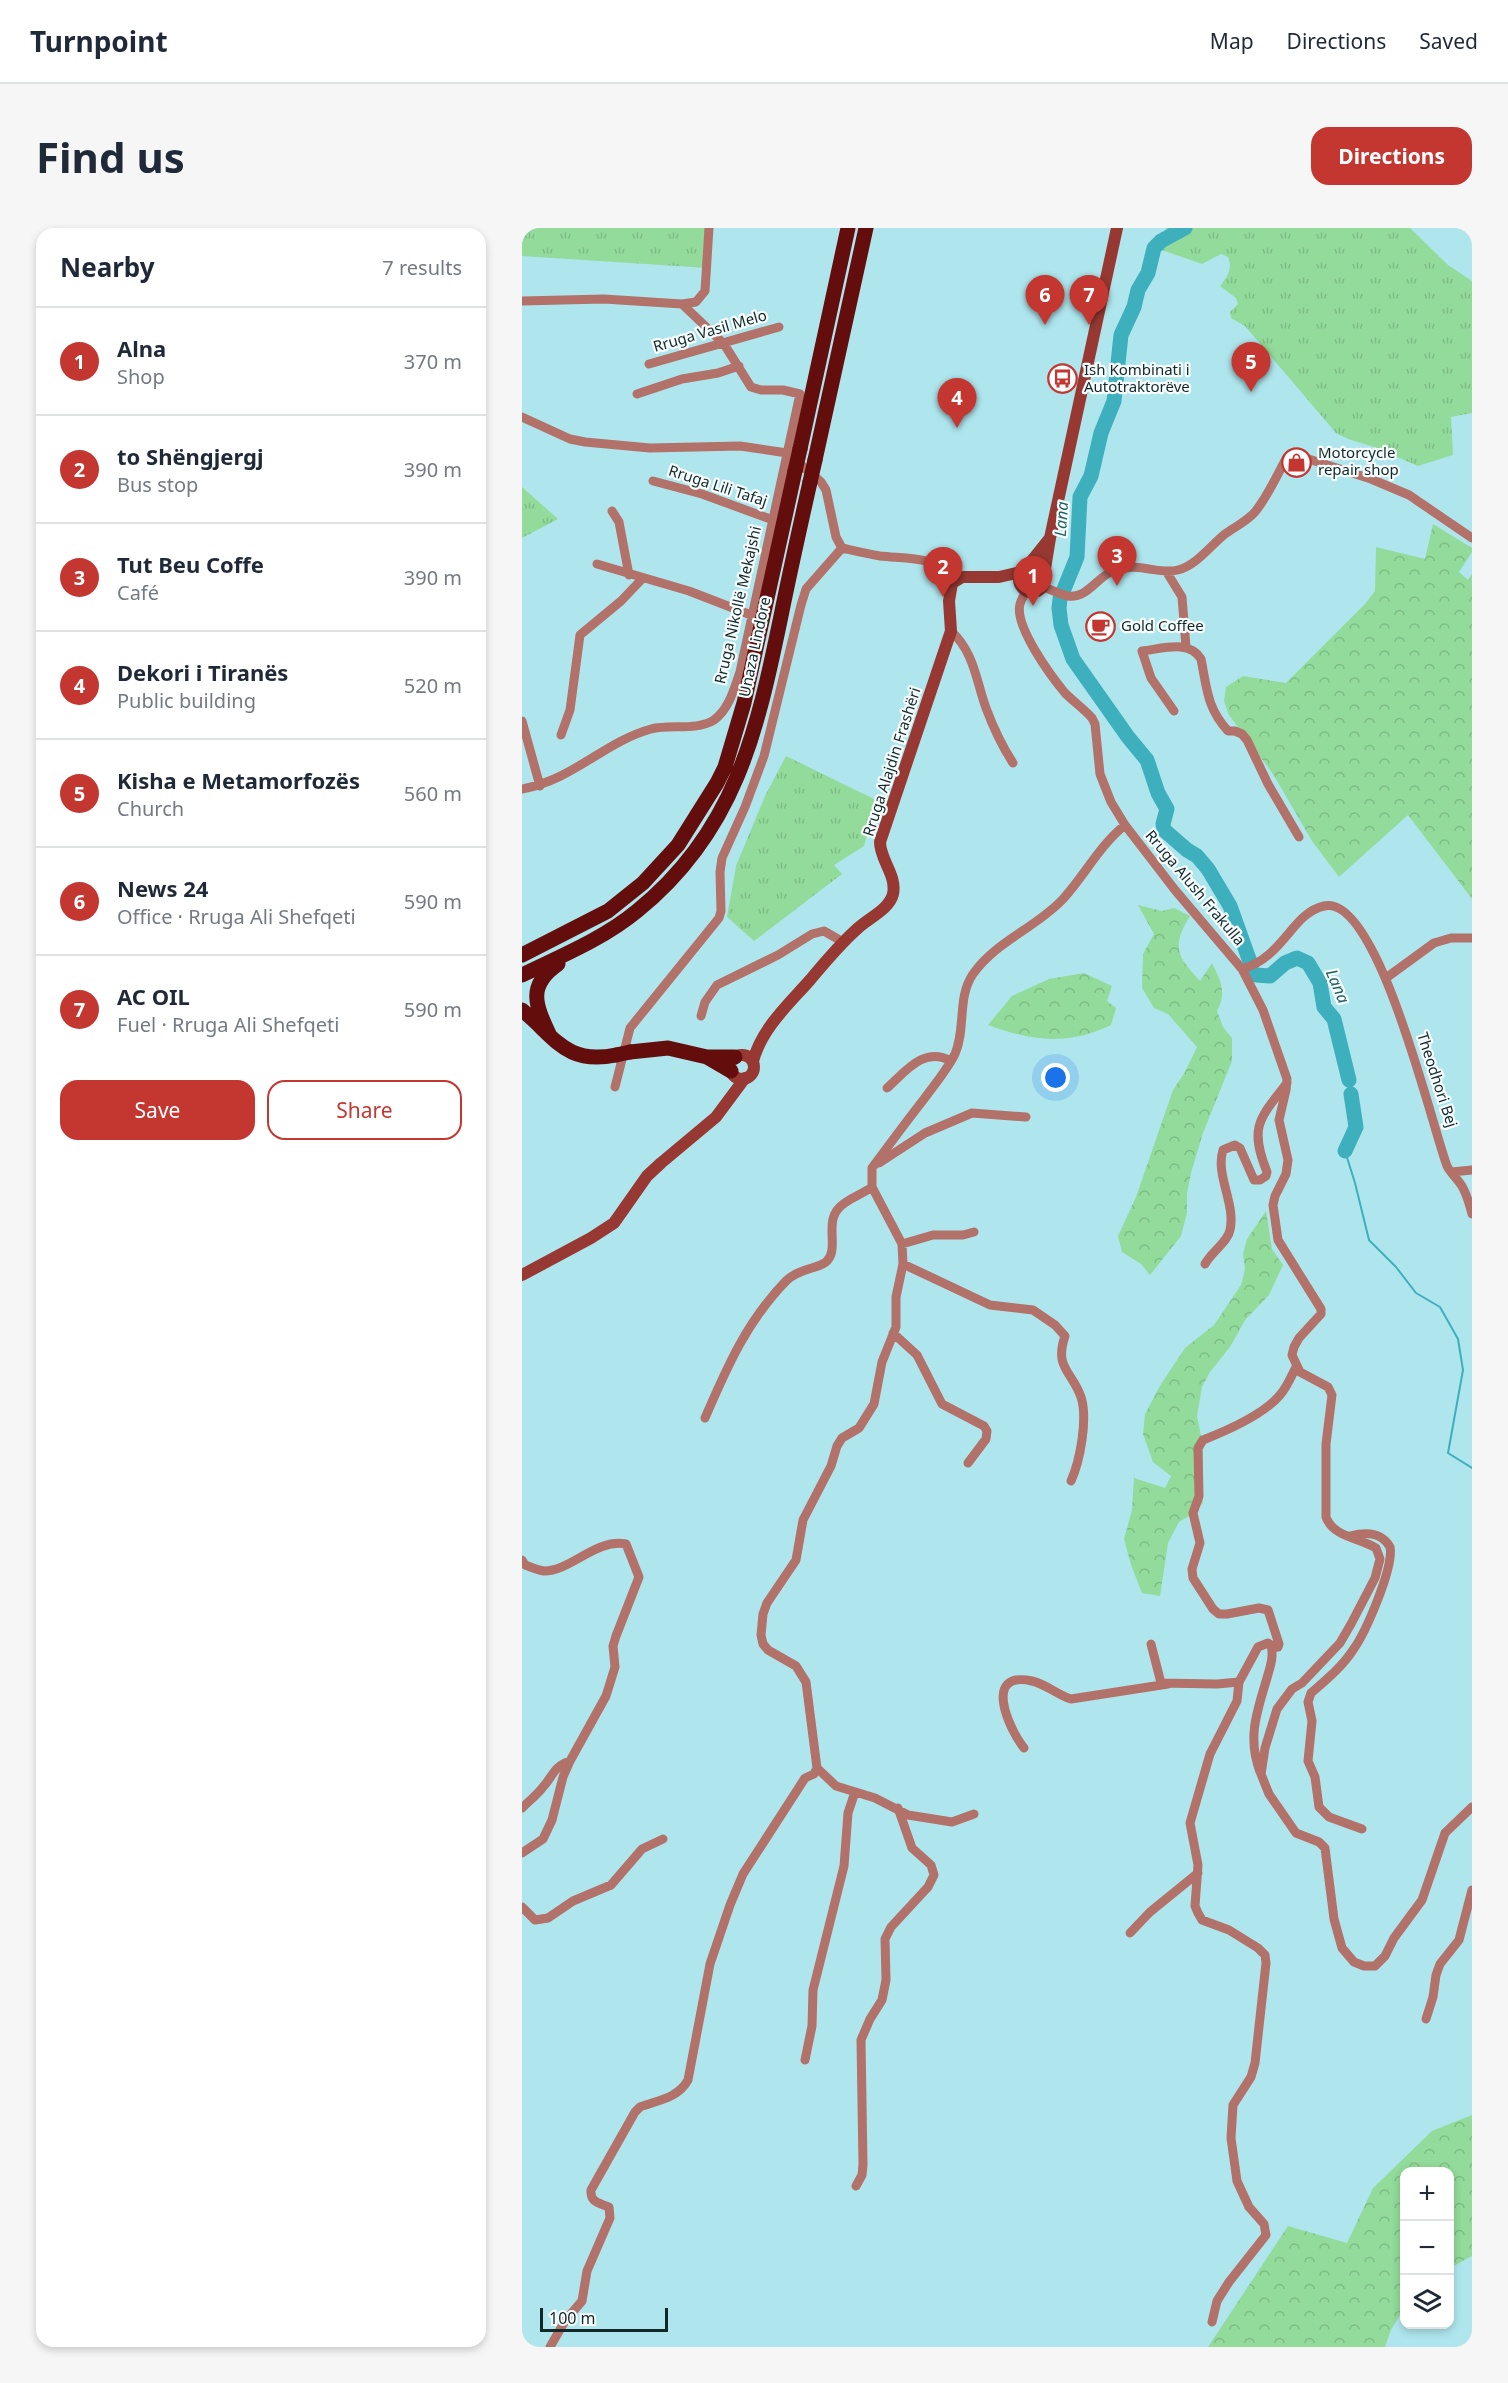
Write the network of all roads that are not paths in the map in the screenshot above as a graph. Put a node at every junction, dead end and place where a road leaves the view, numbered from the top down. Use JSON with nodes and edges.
{"nodes":[{"id":1,"x":709,"y":228,"type":"edge"},
{"id":2,"x":848,"y":228,"type":"edge"},
{"id":3,"x":866,"y":228,"type":"edge"},
{"id":4,"x":1117,"y":228,"type":"edge"},
{"id":5,"x":522,"y":301,"type":"edge"},
{"id":6,"x":682,"y":304,"type":"junction"},
{"id":7,"x":779,"y":327,"type":"dead end"},
{"id":8,"x":724,"y":344,"type":"junction"},
{"id":9,"x":649,"y":364,"type":"dead end"},
{"id":10,"x":739,"y":366,"type":"junction"},
{"id":11,"x":637,"y":394,"type":"dead end"},
{"id":12,"x":522,"y":417,"type":"edge"},
{"id":13,"x":794,"y":451,"type":"junction"},
{"id":14,"x":653,"y":481,"type":"dead end"},
{"id":15,"x":612,"y":511,"type":"dead end"},
{"id":16,"x":773,"y":520,"type":"junction"},
{"id":17,"x":1050,"y":538,"type":"junction"},
{"id":18,"x":1472,"y":538,"type":"edge"},
{"id":19,"x":842,"y":548,"type":"junction"},
{"id":20,"x":597,"y":564,"type":"dead end"},
{"id":21,"x":1166,"y":571,"type":"junction"},
{"id":22,"x":629,"y":575,"type":"junction"},
{"id":23,"x":642,"y":579,"type":"junction"},
{"id":24,"x":1023,"y":579,"type":"junction"},
{"id":25,"x":954,"y":580,"type":"junction"},
{"id":26,"x":1043,"y":581,"type":"junction"},
{"id":27,"x":751,"y":615,"type":"junction"},
{"id":28,"x":951,"y":632,"type":"junction"},
{"id":29,"x":1186,"y":646,"type":"junction"},
{"id":30,"x":1174,"y":711,"type":"dead end"},
{"id":31,"x":522,"y":721,"type":"edge"},
{"id":32,"x":561,"y":735,"type":"dead end"},
{"id":33,"x":1013,"y":763,"type":"dead end"},
{"id":34,"x":540,"y":786,"type":"junction"},
{"id":35,"x":522,"y":789,"type":"edge"},
{"id":36,"x":726,"y":806,"type":"junction"},
{"id":37,"x":1125,"y":825,"type":"junction"},
{"id":38,"x":1299,"y":837,"type":"dead end"},
{"id":39,"x":1472,"y":938,"type":"edge"},
{"id":40,"x":843,"y":942,"type":"junction"},
{"id":41,"x":522,"y":956,"type":"edge"},
{"id":42,"x":1242,"y":969,"type":"junction"},
{"id":43,"x":522,"y":975,"type":"edge"},
{"id":44,"x":1386,"y":978,"type":"junction"},
{"id":45,"x":522,"y":1010,"type":"edge"},
{"id":46,"x":701,"y":1016,"type":"dead end"},
{"id":47,"x":549,"y":1036,"type":"junction"},
{"id":48,"x":951,"y":1061,"type":"junction"},
{"id":49,"x":740,"y":1066,"type":"junction"},
{"id":50,"x":1287,"y":1083,"type":"junction"},
{"id":51,"x":615,"y":1087,"type":"dead end"},
{"id":52,"x":886,"y":1088,"type":"dead end"},
{"id":53,"x":1026,"y":1117,"type":"dead end"},
{"id":54,"x":872,"y":1168,"type":"junction"},
{"id":55,"x":1472,"y":1170,"type":"edge"},
{"id":56,"x":1452,"y":1172,"type":"junction"},
{"id":57,"x":872,"y":1187,"type":"junction"},
{"id":58,"x":1472,"y":1214,"type":"edge"},
{"id":59,"x":974,"y":1232,"type":"dead end"},
{"id":60,"x":902,"y":1244,"type":"junction"},
{"id":61,"x":903,"y":1264,"type":"junction"},
{"id":62,"x":1205,"y":1264,"type":"dead end"},
{"id":63,"x":522,"y":1275,"type":"edge"},
{"id":64,"x":893,"y":1333,"type":"junction"},
{"id":65,"x":1296,"y":1367,"type":"junction"},
{"id":66,"x":705,"y":1418,"type":"dead end"},
{"id":67,"x":968,"y":1463,"type":"dead end"},
{"id":68,"x":1071,"y":1481,"type":"dead end"},
{"id":69,"x":1348,"y":1536,"type":"junction"},
{"id":70,"x":522,"y":1560,"type":"edge"},
{"id":71,"x":1150,"y":1644,"type":"dead end"},
{"id":72,"x":1272,"y":1648,"type":"junction"},
{"id":73,"x":1239,"y":1682,"type":"junction"},
{"id":74,"x":1168,"y":1684,"type":"junction"},
{"id":75,"x":1024,"y":1748,"type":"dead end"},
{"id":76,"x":570,"y":1761,"type":"junction"},
{"id":77,"x":817,"y":1768,"type":"junction"},
{"id":78,"x":1261,"y":1774,"type":"junction"},
{"id":79,"x":855,"y":1792,"type":"junction"},
{"id":80,"x":1472,"y":1807,"type":"edge"},
{"id":81,"x":522,"y":1808,"type":"edge"},
{"id":82,"x":898,"y":1808,"type":"junction"},
{"id":83,"x":974,"y":1814,"type":"dead end"},
{"id":84,"x":1362,"y":1829,"type":"dead end"},
{"id":85,"x":663,"y":1839,"type":"dead end"},
{"id":86,"x":522,"y":1853,"type":"edge"},
{"id":87,"x":1198,"y":1873,"type":"junction"},
{"id":88,"x":1472,"y":1890,"type":"edge"},
{"id":89,"x":522,"y":1907,"type":"edge"},
{"id":90,"x":1130,"y":1933,"type":"dead end"},
{"id":91,"x":1426,"y":2019,"type":"dead end"},
{"id":92,"x":805,"y":2060,"type":"dead end"},
{"id":93,"x":856,"y":2186,"type":"dead end"},
{"id":94,"x":1212,"y":2322,"type":"dead end"},
{"id":95,"x":550,"y":2347,"type":"edge"}],
"edges":[{"from":1,"to":6,"type":"street"},
{"from":2,"to":13,"type":"highway","name":"Unaza Lindore"},
{"from":3,"to":36,"type":"highway","name":"Unaza Lindore","bridge":true},
{"from":4,"to":17,"type":"main road"},
{"from":5,"to":6,"type":"street"},
{"from":6,"to":8,"type":"street"},
{"from":7,"to":8,"type":"street","name":"Rruga Vasil Melo"},
{"from":8,"to":9,"type":"street","name":"Rruga Vasil Melo"},
{"from":8,"to":10,"type":"street"},
{"from":10,"to":11,"type":"street"},
{"from":10,"to":13,"type":"street","name":"Rruga Nikollë Mekajshi"},
{"from":12,"to":13,"type":"street"},
{"from":13,"to":16,"type":"street","name":"Rruga Nikollë Mekajshi"},
{"from":13,"to":19,"type":"street"},
{"from":13,"to":41,"type":"highway","name":"Unaza Lindore","bridge":true},
{"from":14,"to":16,"type":"street","name":"Rruga Lili Tafaj"},
{"from":15,"to":22,"type":"street"},
{"from":16,"to":27,"type":"street","name":"Rruga Nikollë Mekajshi"},
{"from":17,"to":24,"type":"main road"},
{"from":17,"to":26,"type":"main road"},
{"from":18,"to":21,"type":"street"},
{"from":19,"to":25,"type":"street"},
{"from":19,"to":51,"type":"street"},
{"from":20,"to":22,"type":"street"},
{"from":21,"to":26,"type":"street"},
{"from":21,"to":29,"type":"street"},
{"from":22,"to":23,"type":"street"},
{"from":23,"to":27,"type":"street"},
{"from":23,"to":32,"type":"street"},
{"from":24,"to":25,"type":"main road"},
{"from":24,"to":26,"type":"main road"},
{"from":24,"to":26,"type":"main road"},
{"from":24,"to":37,"type":"street","name":"Rruga Alush Frakulla"},
{"from":25,"to":28,"type":"main road","name":"Rruga Alajdin Frashëri"},
{"from":27,"to":34,"type":"street","name":"Rruga Nikollë Mekajshi"},
{"from":28,"to":33,"type":"street"},
{"from":28,"to":40,"type":"main road","name":"Rruga Alajdin Frashëri"},
{"from":29,"to":30,"type":"street"},
{"from":29,"to":38,"type":"street"},
{"from":31,"to":34,"type":"street"},
{"from":34,"to":35,"type":"street","name":"Rruga Nikollë Mekajshi"},
{"from":36,"to":43,"type":"highway","name":"Unaza Lindore"},
{"from":36,"to":47,"type":"highway"},
{"from":37,"to":42,"type":"street","name":"Rruga Alush Frakulla"},
{"from":37,"to":48,"type":"street"},
{"from":39,"to":44,"type":"street"},
{"from":40,"to":46,"type":"street"},
{"from":40,"to":49,"type":"main road","name":"Rruga Alajdin Frashëri"},
{"from":42,"to":44,"type":"street","name":"Rruga Alush Frakulla"},
{"from":42,"to":50,"type":"street"},
{"from":44,"to":56,"type":"street","name":"Theodhori Bej"},
{"from":45,"to":47,"type":"highway"},
{"from":47,"to":49,"type":"highway"},
{"from":48,"to":52,"type":"street"},
{"from":48,"to":54,"type":"street"},
{"from":49,"to":63,"type":"main road","name":"Rruga Alajdin Frashëri"},
{"from":50,"to":62,"type":"street"},
{"from":50,"to":65,"type":"street"},
{"from":53,"to":54,"type":"street"},
{"from":54,"to":57,"type":"street"},
{"from":55,"to":56,"type":"street"},
{"from":56,"to":58,"type":"street","name":"Theodhori Bej"},
{"from":57,"to":60,"type":"street"},
{"from":57,"to":66,"type":"street"},
{"from":59,"to":60,"type":"street"},
{"from":60,"to":61,"type":"street"},
{"from":61,"to":64,"type":"street"},
{"from":61,"to":68,"type":"street"},
{"from":64,"to":67,"type":"street"},
{"from":64,"to":77,"type":"street"},
{"from":65,"to":69,"type":"street"},
{"from":65,"to":72,"type":"street"},
{"from":69,"to":78,"type":"street"},
{"from":69,"to":84,"type":"street"},
{"from":70,"to":76,"type":"street"},
{"from":71,"to":74,"type":"street"},
{"from":72,"to":73,"type":"street"},
{"from":72,"to":78,"type":"street"},
{"from":73,"to":74,"type":"street"},
{"from":73,"to":87,"type":"street"},
{"from":74,"to":75,"type":"street"},
{"from":76,"to":81,"type":"street"},
{"from":76,"to":86,"type":"street"},
{"from":77,"to":79,"type":"street"},
{"from":77,"to":95,"type":"street"},
{"from":78,"to":80,"type":"street"},
{"from":79,"to":82,"type":"street"},
{"from":79,"to":92,"type":"street"},
{"from":82,"to":83,"type":"street"},
{"from":82,"to":93,"type":"street"},
{"from":85,"to":89,"type":"street"},
{"from":87,"to":90,"type":"street"},
{"from":87,"to":94,"type":"street"},
{"from":88,"to":91,"type":"street"}]}
